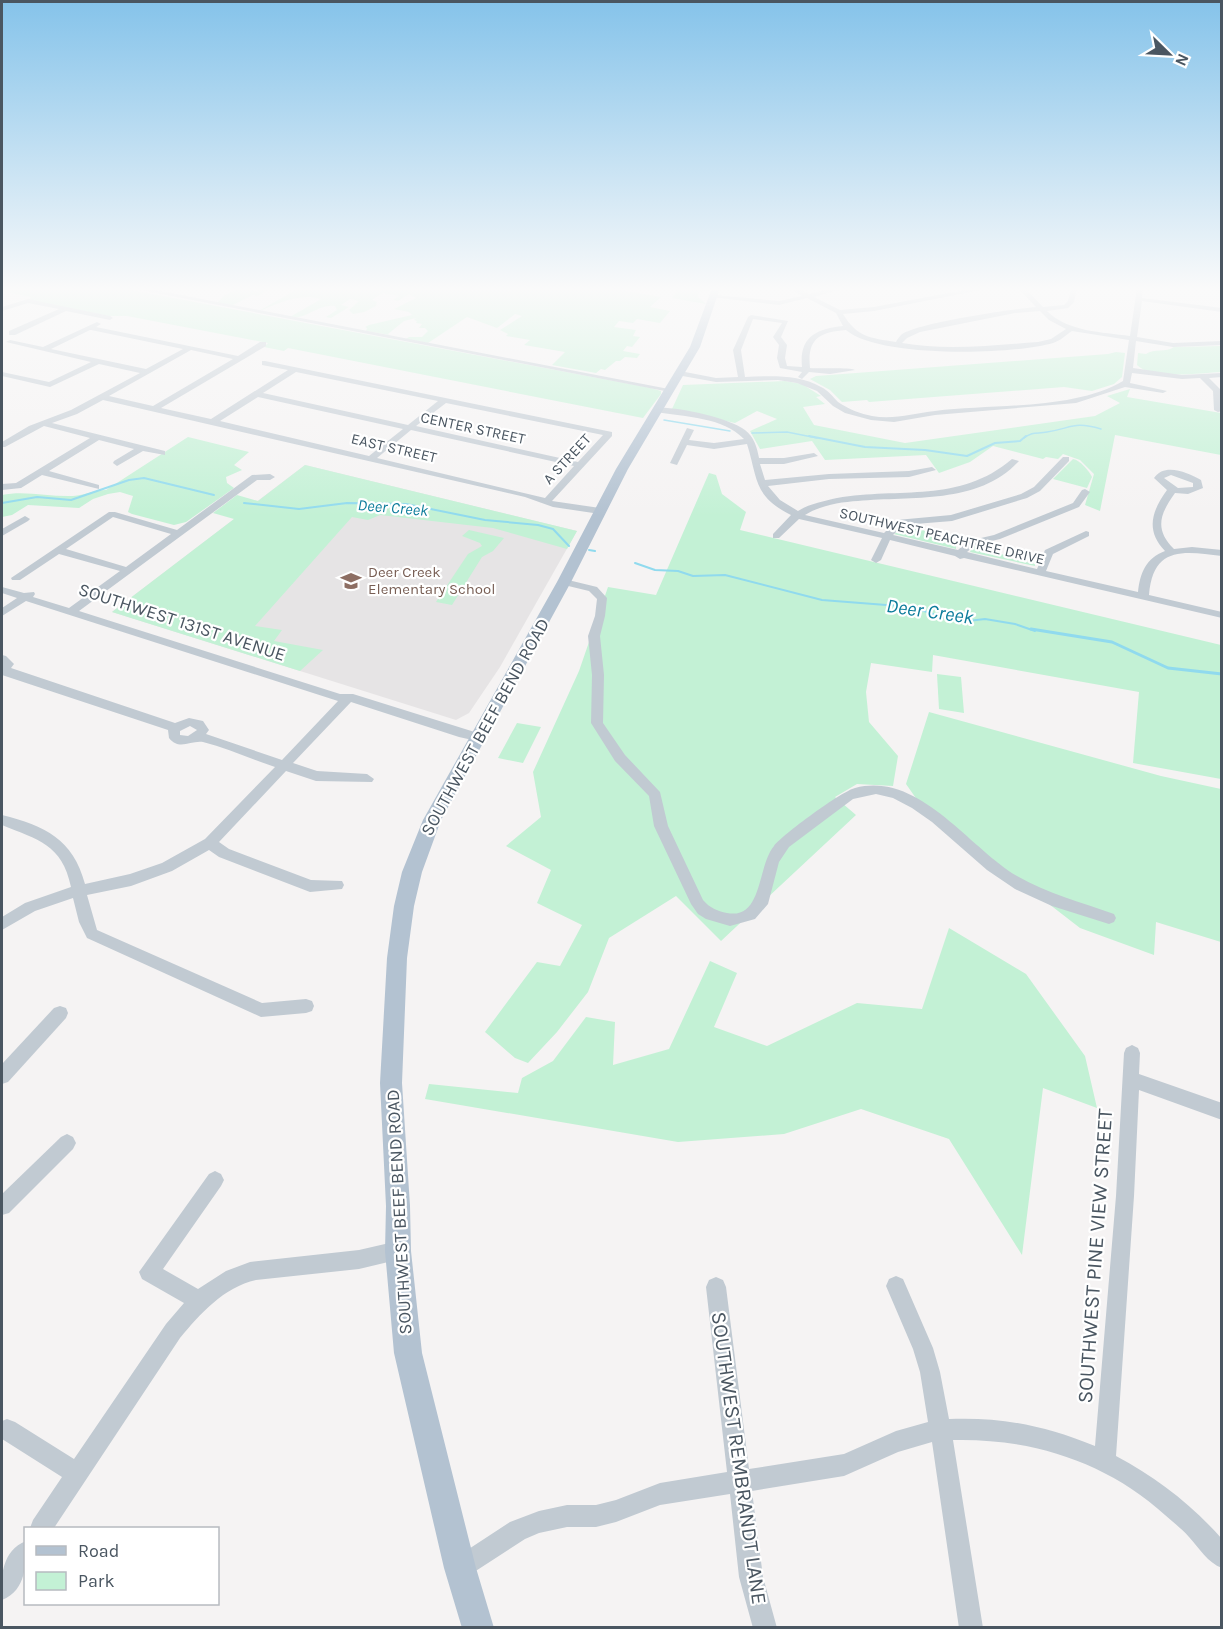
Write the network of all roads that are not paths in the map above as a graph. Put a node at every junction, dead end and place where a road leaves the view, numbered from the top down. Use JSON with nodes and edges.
{"nodes":[{"id":1,"x":93,"y":364,"type":"edge"},
{"id":2,"x":112,"y":364,"type":"edge"},
{"id":3,"x":162,"y":364,"type":"edge"},
{"id":4,"x":229,"y":364,"type":"edge"},
{"id":5,"x":271,"y":364,"type":"edge"},
{"id":6,"x":533,"y":364,"type":"edge"},
{"id":7,"x":685,"y":364,"type":"edge"},
{"id":8,"x":739,"y":364,"type":"edge"},
{"id":9,"x":783,"y":364,"type":"edge"},
{"id":10,"x":806,"y":364,"type":"edge"},
{"id":11,"x":1130,"y":364,"type":"edge"},
{"id":12,"x":295,"y":369,"type":"junction"},
{"id":13,"x":807,"y":370,"type":"junction"},
{"id":14,"x":851,"y":370,"type":"dead end"},
{"id":15,"x":1129,"y":370,"type":"junction"},
{"id":16,"x":148,"y":372,"type":"junction"},
{"id":17,"x":680,"y":373,"type":"junction"},
{"id":18,"x":2,"y":374,"type":"edge"},
{"id":19,"x":1221,"y":375,"type":"edge"},
{"id":20,"x":1202,"y":376,"type":"junction"},
{"id":21,"x":742,"y":379,"type":"junction"},
{"id":22,"x":798,"y":381,"type":"junction"},
{"id":23,"x":1124,"y":384,"type":"junction"},
{"id":24,"x":670,"y":390,"type":"junction"},
{"id":25,"x":1163,"y":391,"type":"dead end"},
{"id":26,"x":256,"y":394,"type":"junction"},
{"id":27,"x":102,"y":396,"type":"junction"},
{"id":28,"x":444,"y":400,"type":"junction"},
{"id":29,"x":154,"y":409,"type":"junction"},
{"id":30,"x":1218,"y":410,"type":"dead end"},
{"id":31,"x":656,"y":412,"type":"junction"},
{"id":32,"x":213,"y":422,"type":"junction"},
{"id":33,"x":44,"y":424,"type":"junction"},
{"id":34,"x":409,"y":428,"type":"junction"},
{"id":35,"x":690,"y":430,"type":"dead end"},
{"id":36,"x":98,"y":437,"type":"junction"},
{"id":37,"x":750,"y":441,"type":"junction"},
{"id":38,"x":684,"y":442,"type":"junction"},
{"id":39,"x":2,"y":445,"type":"edge"},
{"id":40,"x":141,"y":448,"type":"junction"},
{"id":41,"x":162,"y":453,"type":"dead end"},
{"id":42,"x":814,"y":456,"type":"dead end"},
{"id":43,"x":371,"y":458,"type":"junction"},
{"id":44,"x":1066,"y":459,"type":"dead end"},
{"id":45,"x":1015,"y":461,"type":"dead end"},
{"id":46,"x":755,"y":462,"type":"junction"},
{"id":47,"x":117,"y":463,"type":"dead end"},
{"id":48,"x":674,"y":463,"type":"dead end"},
{"id":49,"x":580,"y":465,"type":"junction"},
{"id":50,"x":245,"y":470,"type":"dead end"},
{"id":51,"x":932,"y":470,"type":"dead end"},
{"id":52,"x":42,"y":472,"type":"junction"},
{"id":53,"x":255,"y":477,"type":"junction"},
{"id":54,"x":270,"y":477,"type":"dead end"},
{"id":55,"x":74,"y":480,"type":"junction"},
{"id":56,"x":760,"y":483,"type":"junction"},
{"id":57,"x":2,"y":487,"type":"edge"},
{"id":58,"x":96,"y":487,"type":"dead end"},
{"id":59,"x":60,"y":489,"type":"dead end"},
{"id":60,"x":1173,"y":489,"type":"dead end"},
{"id":61,"x":1085,"y":492,"type":"dead end"},
{"id":62,"x":546,"y":502,"type":"junction"},
{"id":63,"x":600,"y":511,"type":"junction"},
{"id":64,"x":797,"y":515,"type":"junction"},
{"id":65,"x":25,"y":519,"type":"dead end"},
{"id":66,"x":178,"y":532,"type":"junction"},
{"id":67,"x":2,"y":533,"type":"edge"},
{"id":68,"x":1086,"y":534,"type":"dead end"},
{"id":69,"x":776,"y":536,"type":"dead end"},
{"id":70,"x":886,"y":538,"type":"junction"},
{"id":71,"x":58,"y":550,"type":"junction"},
{"id":72,"x":1172,"y":552,"type":"junction"},
{"id":73,"x":1221,"y":553,"type":"edge"},
{"id":74,"x":960,"y":556,"type":"junction"},
{"id":75,"x":876,"y":560,"type":"dead end"},
{"id":76,"x":127,"y":570,"type":"junction"},
{"id":77,"x":1040,"y":574,"type":"junction"},
{"id":78,"x":16,"y":578,"type":"dead end"},
{"id":79,"x":564,"y":582,"type":"junction"},
{"id":80,"x":2,"y":583,"type":"edge"},
{"id":81,"x":2,"y":590,"type":"edge"},
{"id":82,"x":28,"y":595,"type":"junction"},
{"id":83,"x":1143,"y":597,"type":"junction"},
{"id":84,"x":74,"y":609,"type":"junction"},
{"id":85,"x":2,"y":613,"type":"edge"},
{"id":86,"x":1221,"y":615,"type":"edge"},
{"id":87,"x":2,"y":667,"type":"edge"},
{"id":88,"x":349,"y":697,"type":"junction"},
{"id":89,"x":477,"y":737,"type":"junction"},
{"id":90,"x":285,"y":766,"type":"junction"},
{"id":91,"x":367,"y":779,"type":"dead end"},
{"id":92,"x":2,"y":820,"type":"edge"},
{"id":93,"x":210,"y":843,"type":"junction"},
{"id":94,"x":337,"y":885,"type":"dead end"},
{"id":95,"x":79,"y":889,"type":"junction"},
{"id":96,"x":1109,"y":918,"type":"dead end"},
{"id":97,"x":2,"y":924,"type":"edge"},
{"id":98,"x":306,"y":1006,"type":"dead end"},
{"id":99,"x":60,"y":1013,"type":"dead end"},
{"id":100,"x":1132,"y":1053,"type":"dead end"},
{"id":101,"x":2,"y":1076,"type":"edge"},
{"id":102,"x":1130,"y":1079,"type":"junction"},
{"id":103,"x":1221,"y":1112,"type":"edge"},
{"id":104,"x":67,"y":1143,"type":"dead end"},
{"id":105,"x":215,"y":1180,"type":"dead end"},
{"id":106,"x":2,"y":1206,"type":"edge"},
{"id":107,"x":398,"y":1251,"type":"junction"},
{"id":108,"x":896,"y":1286,"type":"dead end"},
{"id":109,"x":716,"y":1287,"type":"dead end"},
{"id":110,"x":199,"y":1301,"type":"junction"},
{"id":111,"x":7,"y":1430,"type":"dead end"},
{"id":112,"x":941,"y":1430,"type":"junction"},
{"id":113,"x":1105,"y":1462,"type":"junction"},
{"id":114,"x":77,"y":1474,"type":"junction"},
{"id":115,"x":738,"y":1482,"type":"junction"},
{"id":116,"x":42,"y":1527,"type":"edge"},
{"id":117,"x":24,"y":1555,"type":"edge"},
{"id":118,"x":1221,"y":1557,"type":"edge"},
{"id":119,"x":460,"y":1568,"type":"junction"},
{"id":120,"x":2,"y":1588,"type":"edge"},
{"id":121,"x":478,"y":1628,"type":"edge"},
{"id":122,"x":765,"y":1628,"type":"edge"},
{"id":123,"x":971,"y":1628,"type":"edge"}],
"edges":[{"from":1,"to":18,"type":"street"},
{"from":2,"to":16,"type":"street"},
{"from":3,"to":16,"type":"street"},
{"from":4,"to":29,"type":"street"},
{"from":5,"to":12,"type":"street"},
{"from":6,"to":24,"type":"street"},
{"from":7,"to":17,"type":"main road","name":"SOUTHWEST BEEF BEND ROAD"},
{"from":8,"to":21,"type":"street"},
{"from":9,"to":13,"type":"street"},
{"from":10,"to":13,"type":"street"},
{"from":11,"to":15,"type":"street"},
{"from":12,"to":26,"type":"street"},
{"from":12,"to":28,"type":"street"},
{"from":13,"to":14,"type":"street"},
{"from":13,"to":22,"type":"street"},
{"from":15,"to":20,"type":"street"},
{"from":15,"to":23,"type":"street"},
{"from":16,"to":27,"type":"street"},
{"from":17,"to":21,"type":"street"},
{"from":17,"to":24,"type":"main road","name":"SOUTHWEST BEEF BEND ROAD"},
{"from":19,"to":20,"type":"street"},
{"from":20,"to":30,"type":"street"},
{"from":21,"to":22,"type":"street"},
{"from":22,"to":23,"type":"street"},
{"from":23,"to":25,"type":"street"},
{"from":24,"to":31,"type":"main road","name":"SOUTHWEST BEEF BEND ROAD"},
{"from":26,"to":32,"type":"street"},
{"from":26,"to":34,"type":"street","name":"CENTER STREET"},
{"from":27,"to":29,"type":"street","name":"EAST STREET"},
{"from":27,"to":33,"type":"street"},
{"from":28,"to":34,"type":"street"},
{"from":28,"to":49,"type":"street","name":"A STREET"},
{"from":29,"to":32,"type":"street","name":"EAST STREET"},
{"from":31,"to":37,"type":"street"},
{"from":31,"to":63,"type":"main road","name":"SOUTHWEST BEEF BEND ROAD"},
{"from":32,"to":43,"type":"street","name":"EAST STREET"},
{"from":33,"to":36,"type":"street"},
{"from":33,"to":39,"type":"street"},
{"from":34,"to":43,"type":"street"},
{"from":34,"to":49,"type":"street","name":"CENTER STREET"},
{"from":35,"to":38,"type":"street"},
{"from":36,"to":40,"type":"street"},
{"from":36,"to":52,"type":"street"},
{"from":37,"to":38,"type":"street"},
{"from":37,"to":46,"type":"street","name":"SOUTHWEST PEACHTREE DRIVE"},
{"from":38,"to":48,"type":"street"},
{"from":40,"to":41,"type":"street"},
{"from":40,"to":47,"type":"street"},
{"from":42,"to":46,"type":"street"},
{"from":43,"to":62,"type":"street","name":"EAST STREET"},
{"from":44,"to":70,"type":"street"},
{"from":45,"to":64,"type":"street"},
{"from":46,"to":56,"type":"street","name":"SOUTHWEST PEACHTREE DRIVE"},
{"from":49,"to":62,"type":"street","name":"A STREET"},
{"from":50,"to":53,"type":"street"},
{"from":51,"to":56,"type":"street"},
{"from":52,"to":55,"type":"street"},
{"from":52,"to":57,"type":"street"},
{"from":53,"to":54,"type":"street"},
{"from":53,"to":66,"type":"street"},
{"from":55,"to":58,"type":"street"},
{"from":55,"to":59,"type":"street"},
{"from":56,"to":64,"type":"street","name":"SOUTHWEST PEACHTREE DRIVE"},
{"from":60,"to":72,"type":"street"},
{"from":61,"to":74,"type":"street"},
{"from":62,"to":63,"type":"street","name":"EAST STREET"},
{"from":63,"to":79,"type":"main road","name":"SOUTHWEST BEEF BEND ROAD"},
{"from":64,"to":69,"type":"street"},
{"from":64,"to":70,"type":"street","name":"SOUTHWEST PEACHTREE DRIVE"},
{"from":65,"to":67,"type":"street"},
{"from":66,"to":71,"type":"street"},
{"from":66,"to":76,"type":"street"},
{"from":68,"to":77,"type":"street"},
{"from":70,"to":74,"type":"street","name":"SOUTHWEST PEACHTREE DRIVE"},
{"from":70,"to":75,"type":"street"},
{"from":71,"to":76,"type":"street"},
{"from":71,"to":78,"type":"street"},
{"from":72,"to":73,"type":"street"},
{"from":72,"to":83,"type":"street"},
{"from":74,"to":77,"type":"street","name":"SOUTHWEST PEACHTREE DRIVE"},
{"from":76,"to":84,"type":"street"},
{"from":77,"to":83,"type":"street","name":"SOUTHWEST PEACHTREE DRIVE"},
{"from":79,"to":89,"type":"main road","name":"SOUTHWEST BEEF BEND ROAD"},
{"from":79,"to":96,"type":"street"},
{"from":80,"to":82,"type":"street","name":"SOUTHWEST 131ST AVENUE"},
{"from":81,"to":82,"type":"street","name":"SOUTHWEST 131ST AVENUE"},
{"from":82,"to":84,"type":"street","name":"SOUTHWEST 131ST AVENUE"},
{"from":82,"to":85,"type":"street"},
{"from":83,"to":86,"type":"street","name":"SOUTHWEST PEACHTREE DRIVE"},
{"from":84,"to":88,"type":"street","name":"SOUTHWEST 131ST AVENUE"},
{"from":87,"to":90,"type":"street"},
{"from":88,"to":89,"type":"street","name":"SOUTHWEST 131ST AVENUE"},
{"from":88,"to":90,"type":"street"},
{"from":89,"to":107,"type":"main road","name":"SOUTHWEST BEEF BEND ROAD"},
{"from":90,"to":91,"type":"street"},
{"from":90,"to":93,"type":"street"},
{"from":92,"to":95,"type":"street"},
{"from":93,"to":94,"type":"street"},
{"from":93,"to":95,"type":"street"},
{"from":95,"to":97,"type":"street"},
{"from":95,"to":98,"type":"street"},
{"from":99,"to":101,"type":"street"},
{"from":100,"to":102,"type":"street","name":"SOUTHWEST PINE VIEW STREET"},
{"from":102,"to":103,"type":"street"},
{"from":102,"to":113,"type":"street","name":"SOUTHWEST PINE VIEW STREET"},
{"from":104,"to":106,"type":"street"},
{"from":105,"to":110,"type":"street"},
{"from":107,"to":110,"type":"street"},
{"from":107,"to":119,"type":"main road","name":"SOUTHWEST BEEF BEND ROAD"},
{"from":108,"to":112,"type":"street"},
{"from":109,"to":115,"type":"street","name":"SOUTHWEST REMBRANDT LANE"},
{"from":110,"to":114,"type":"street"},
{"from":111,"to":114,"type":"street"},
{"from":112,"to":113,"type":"street"},
{"from":112,"to":115,"type":"street"},
{"from":112,"to":123,"type":"street"},
{"from":113,"to":118,"type":"street"},
{"from":114,"to":116,"type":"street"},
{"from":115,"to":119,"type":"street"},
{"from":115,"to":122,"type":"street","name":"SOUTHWEST REMBRANDT LANE"},
{"from":117,"to":120,"type":"street"},
{"from":119,"to":121,"type":"main road","name":"SOUTHWEST BEEF BEND ROAD"}]}
